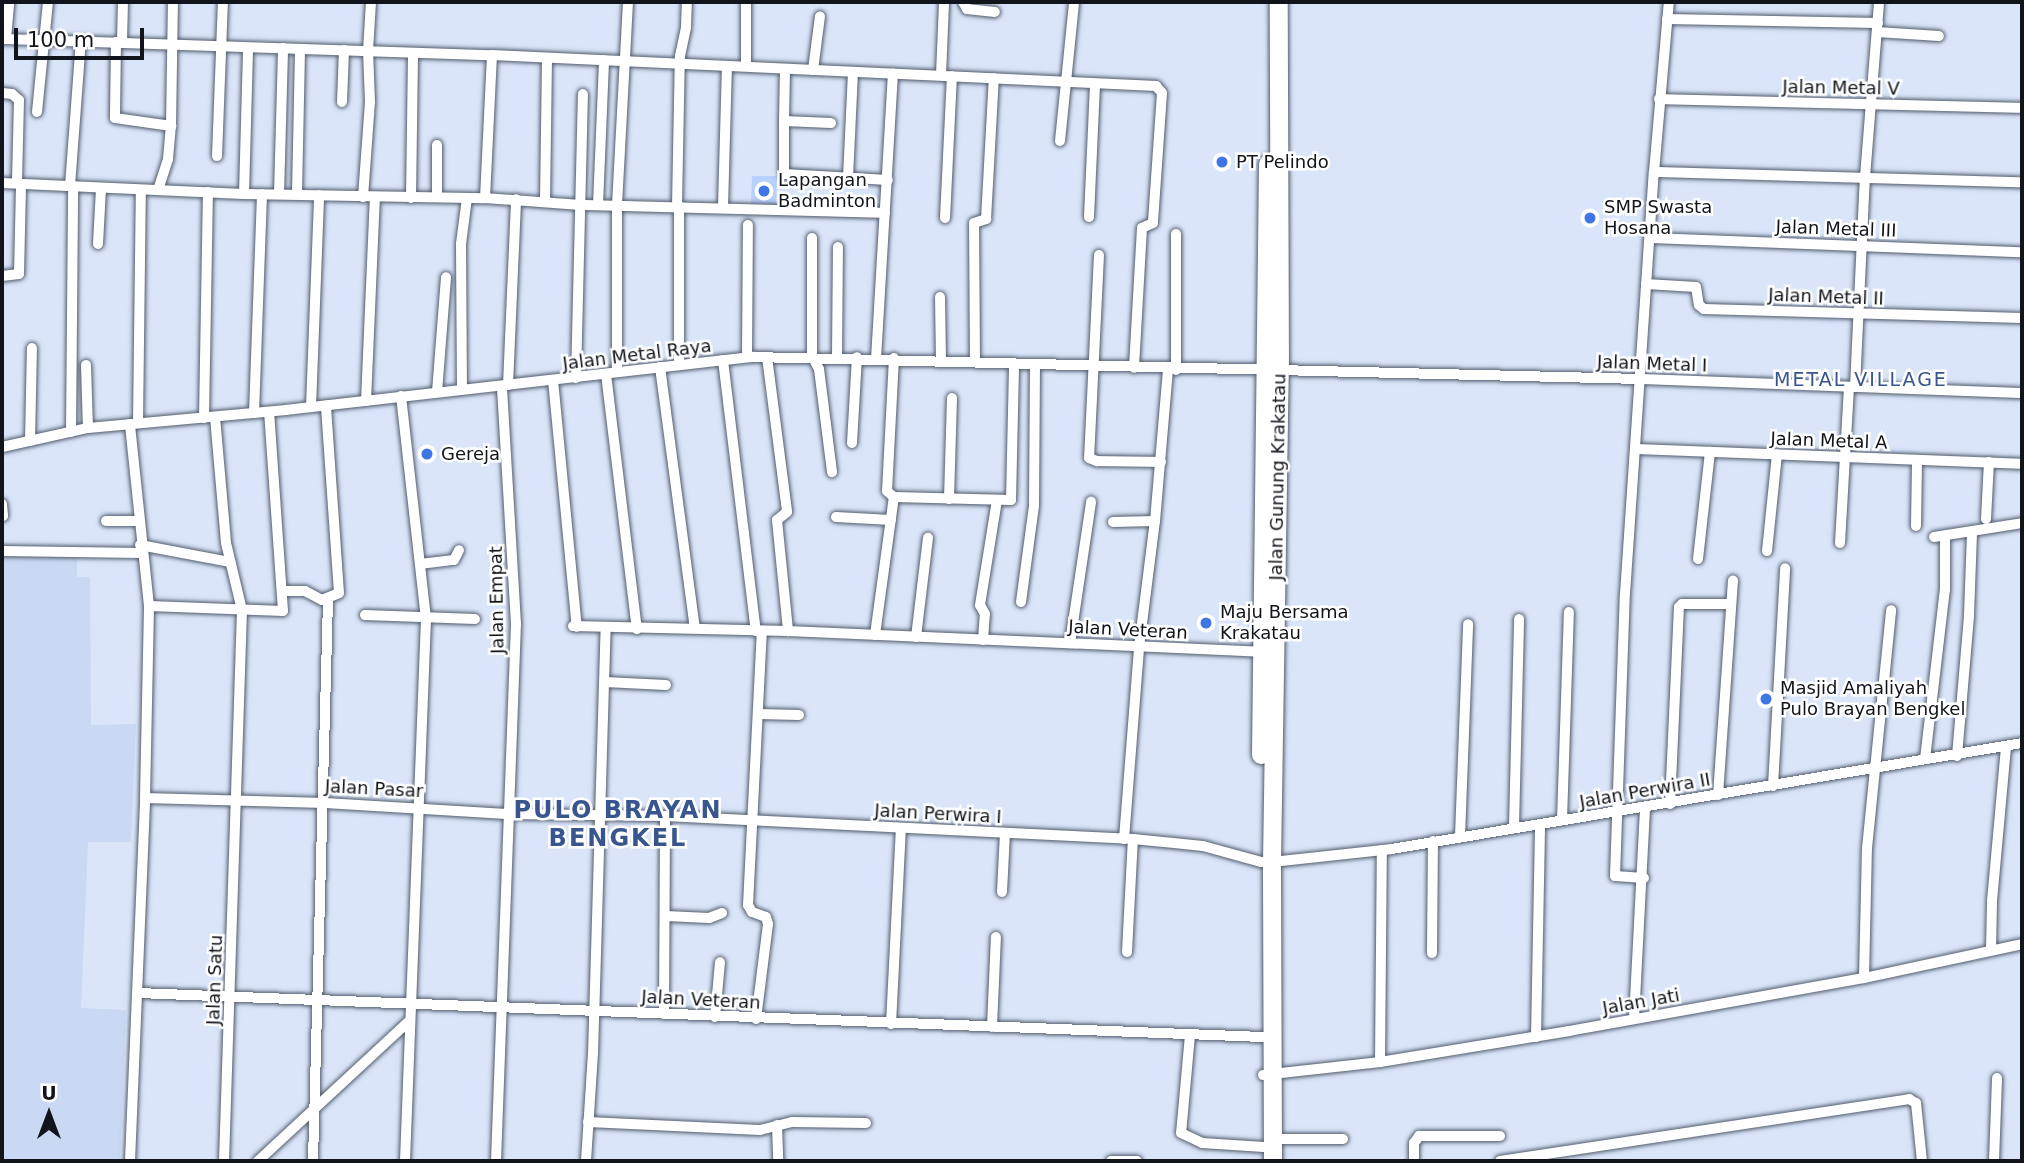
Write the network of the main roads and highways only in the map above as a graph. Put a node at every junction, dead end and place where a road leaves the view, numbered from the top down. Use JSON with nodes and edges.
{"nodes":[{"id":1,"x":1270,"y":2,"type":"edge"},
{"id":2,"x":1279,"y":2,"type":"edge"},
{"id":3,"x":1272,"y":371,"type":"junction"},
{"id":4,"x":1267,"y":862,"type":"junction"},
{"id":5,"x":1269,"y":1075,"type":"junction"},
{"id":6,"x":1269,"y":1152,"type":"edge"}],
"edges":[{"from":1,"to":3,"type":"highway","name":"Jalan Gunung Krakatau"},
{"from":2,"to":3,"type":"highway","name":"Jalan Gunung Krakatau"},
{"from":3,"to":4,"type":"highway","name":"Jalan Gunung Krakatau"},
{"from":3,"to":4,"type":"highway","name":"Jalan Gunung Krakatau"},
{"from":4,"to":5,"type":"highway","name":"Jalan Gunung Krakatau"},
{"from":4,"to":5,"type":"highway","name":"Jalan Gunung Krakatau"},
{"from":5,"to":6,"type":"highway","name":"Jalan Gunung Krakatau"}]}
